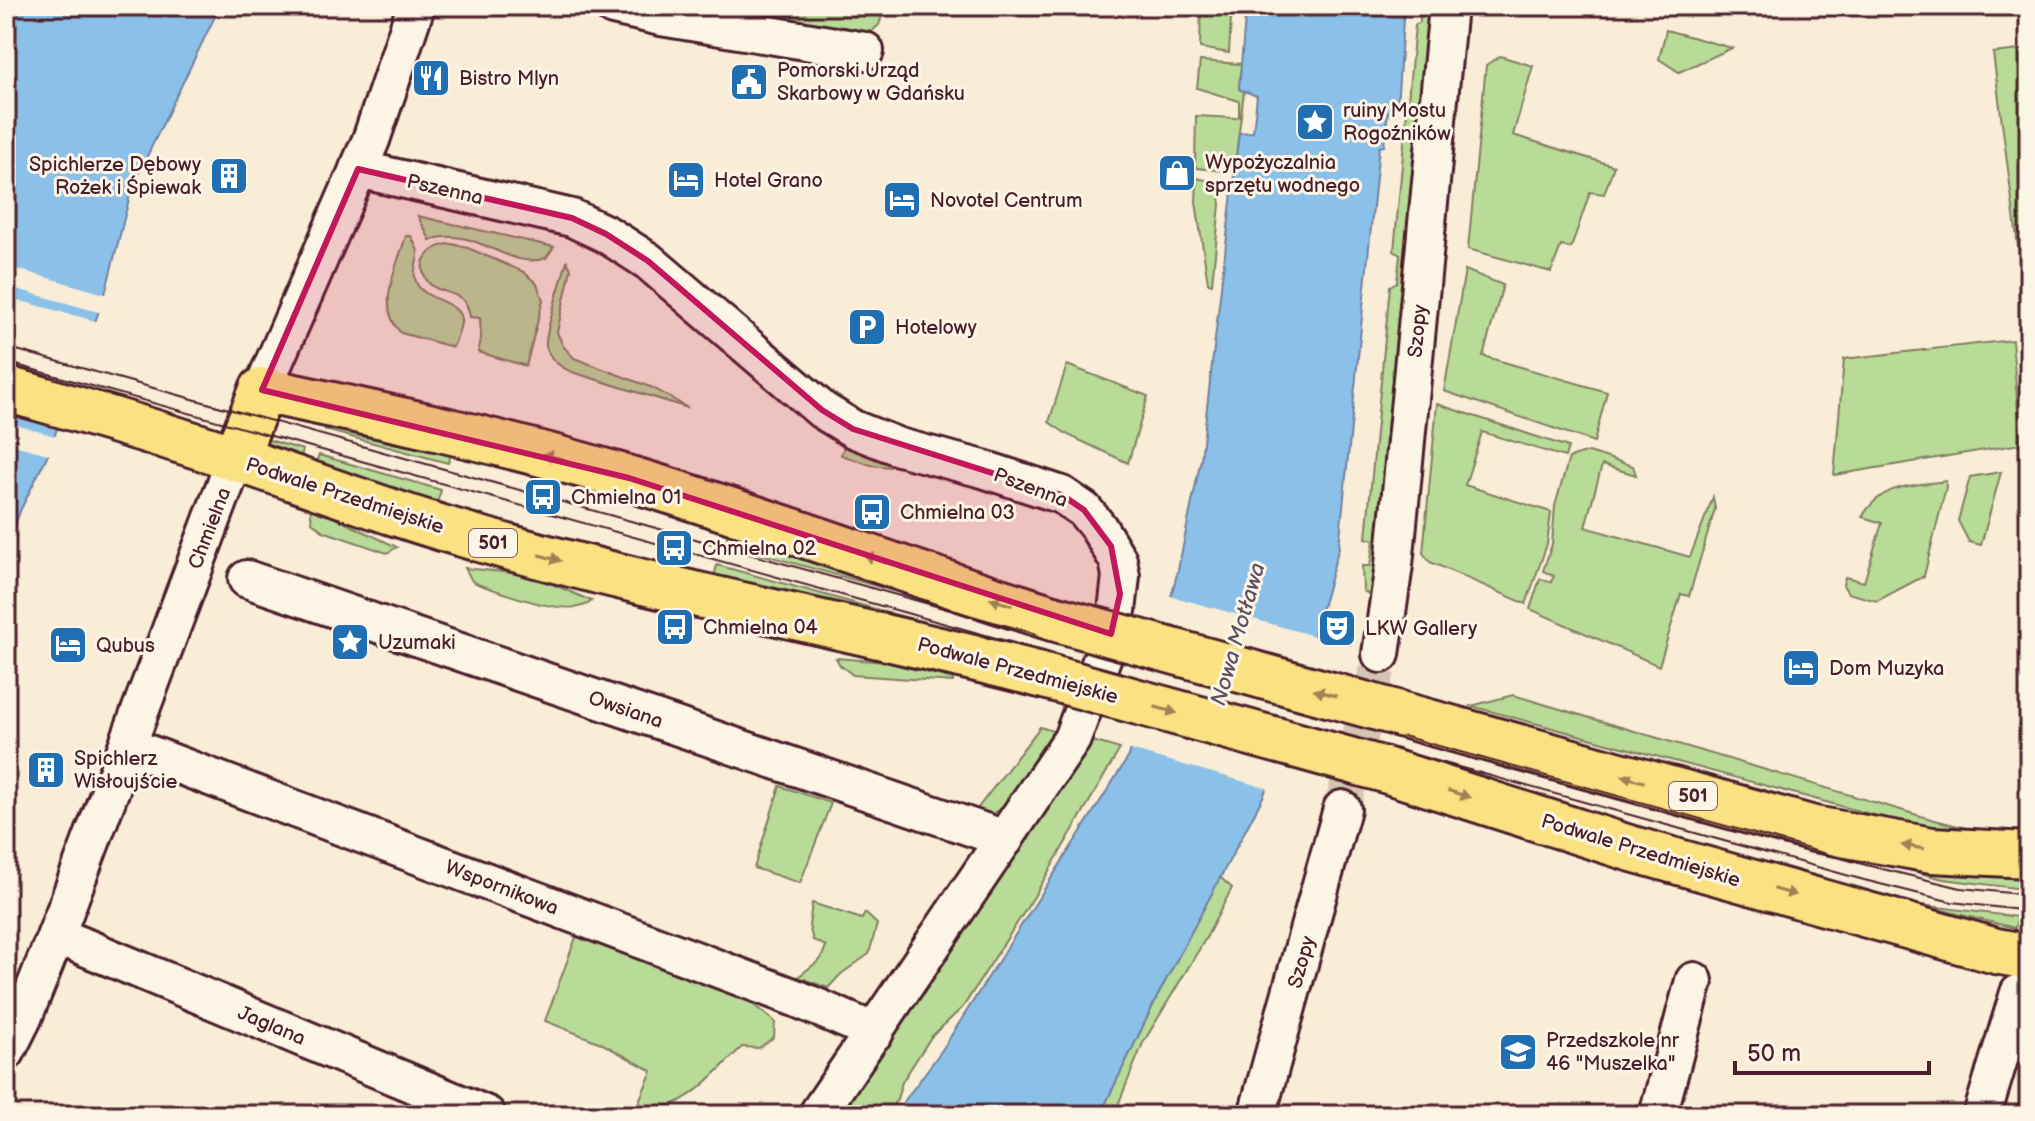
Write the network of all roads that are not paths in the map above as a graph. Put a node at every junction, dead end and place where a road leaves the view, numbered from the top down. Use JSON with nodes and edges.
{"nodes":[{"id":1,"x":416,"y":6,"type":"edge"},
{"id":2,"x":613,"y":6,"type":"edge"},
{"id":3,"x":1448,"y":6,"type":"edge"},
{"id":4,"x":865,"y":51,"type":"dead end"},
{"id":5,"x":358,"y":169,"type":"junction"},
{"id":6,"x":6,"y":389,"type":"edge"},
{"id":7,"x":262,"y":390,"type":"junction"},
{"id":8,"x":235,"y":459,"type":"junction"},
{"id":9,"x":247,"y":579,"type":"dead end"},
{"id":10,"x":1381,"y":654,"type":"tunnel mouth"},
{"id":11,"x":128,"y":746,"type":"junction"},
{"id":12,"x":1342,"y":809,"type":"tunnel mouth"},
{"id":13,"x":1005,"y":839,"type":"junction"},
{"id":14,"x":2029,"y":855,"type":"edge"},
{"id":15,"x":56,"y":935,"type":"junction"},
{"id":16,"x":2024,"y":975,"type":"edge"},
{"id":17,"x":1694,"y":981,"type":"dead end"},
{"id":18,"x":875,"y":1032,"type":"junction"},
{"id":19,"x":6,"y":1052,"type":"edge"},
{"id":20,"x":487,"y":1115,"type":"edge"},
{"id":21,"x":817,"y":1115,"type":"edge"},
{"id":22,"x":1257,"y":1115,"type":"edge"},
{"id":23,"x":1658,"y":1115,"type":"edge"},
{"id":24,"x":1982,"y":1115,"type":"edge"}],
"edges":[{"from":1,"to":5,"type":"street","name":"Chmielna"},
{"from":2,"to":4,"type":"street"},
{"from":3,"to":10,"type":"street","name":"Szopy"},
{"from":5,"to":7,"type":"street","name":"Chmielna"},
{"from":5,"to":13,"type":"street","name":"Pszenna"},
{"from":6,"to":8,"type":"main road","name":"Podwale Przedmiejskie","number":"501"},
{"from":7,"to":8,"type":"main road","name":"Chmielna"},
{"from":14,"to":7,"type":"main road","number":"501","one_way":true,"bridge":true},
{"from":8,"to":11,"type":"street","name":"Chmielna"},
{"from":8,"to":16,"type":"main road","name":"Podwale Przedmiejskie","number":"501","one_way":true,"bridge":true},
{"from":9,"to":13,"type":"street","name":"Owsiana"},
{"from":11,"to":15,"type":"street","name":"Chmielna"},
{"from":11,"to":18,"type":"street","name":"Wspornikowa"},
{"from":12,"to":22,"type":"street","name":"Szopy"},
{"from":13,"to":18,"type":"street","name":"Pszenna"},
{"from":15,"to":19,"type":"street","name":"Chmielna"},
{"from":15,"to":20,"type":"street","name":"Jaglana"},
{"from":16,"to":24,"type":"street"},
{"from":17,"to":23,"type":"street"},
{"from":18,"to":21,"type":"street","name":"Pszenna"}]}
